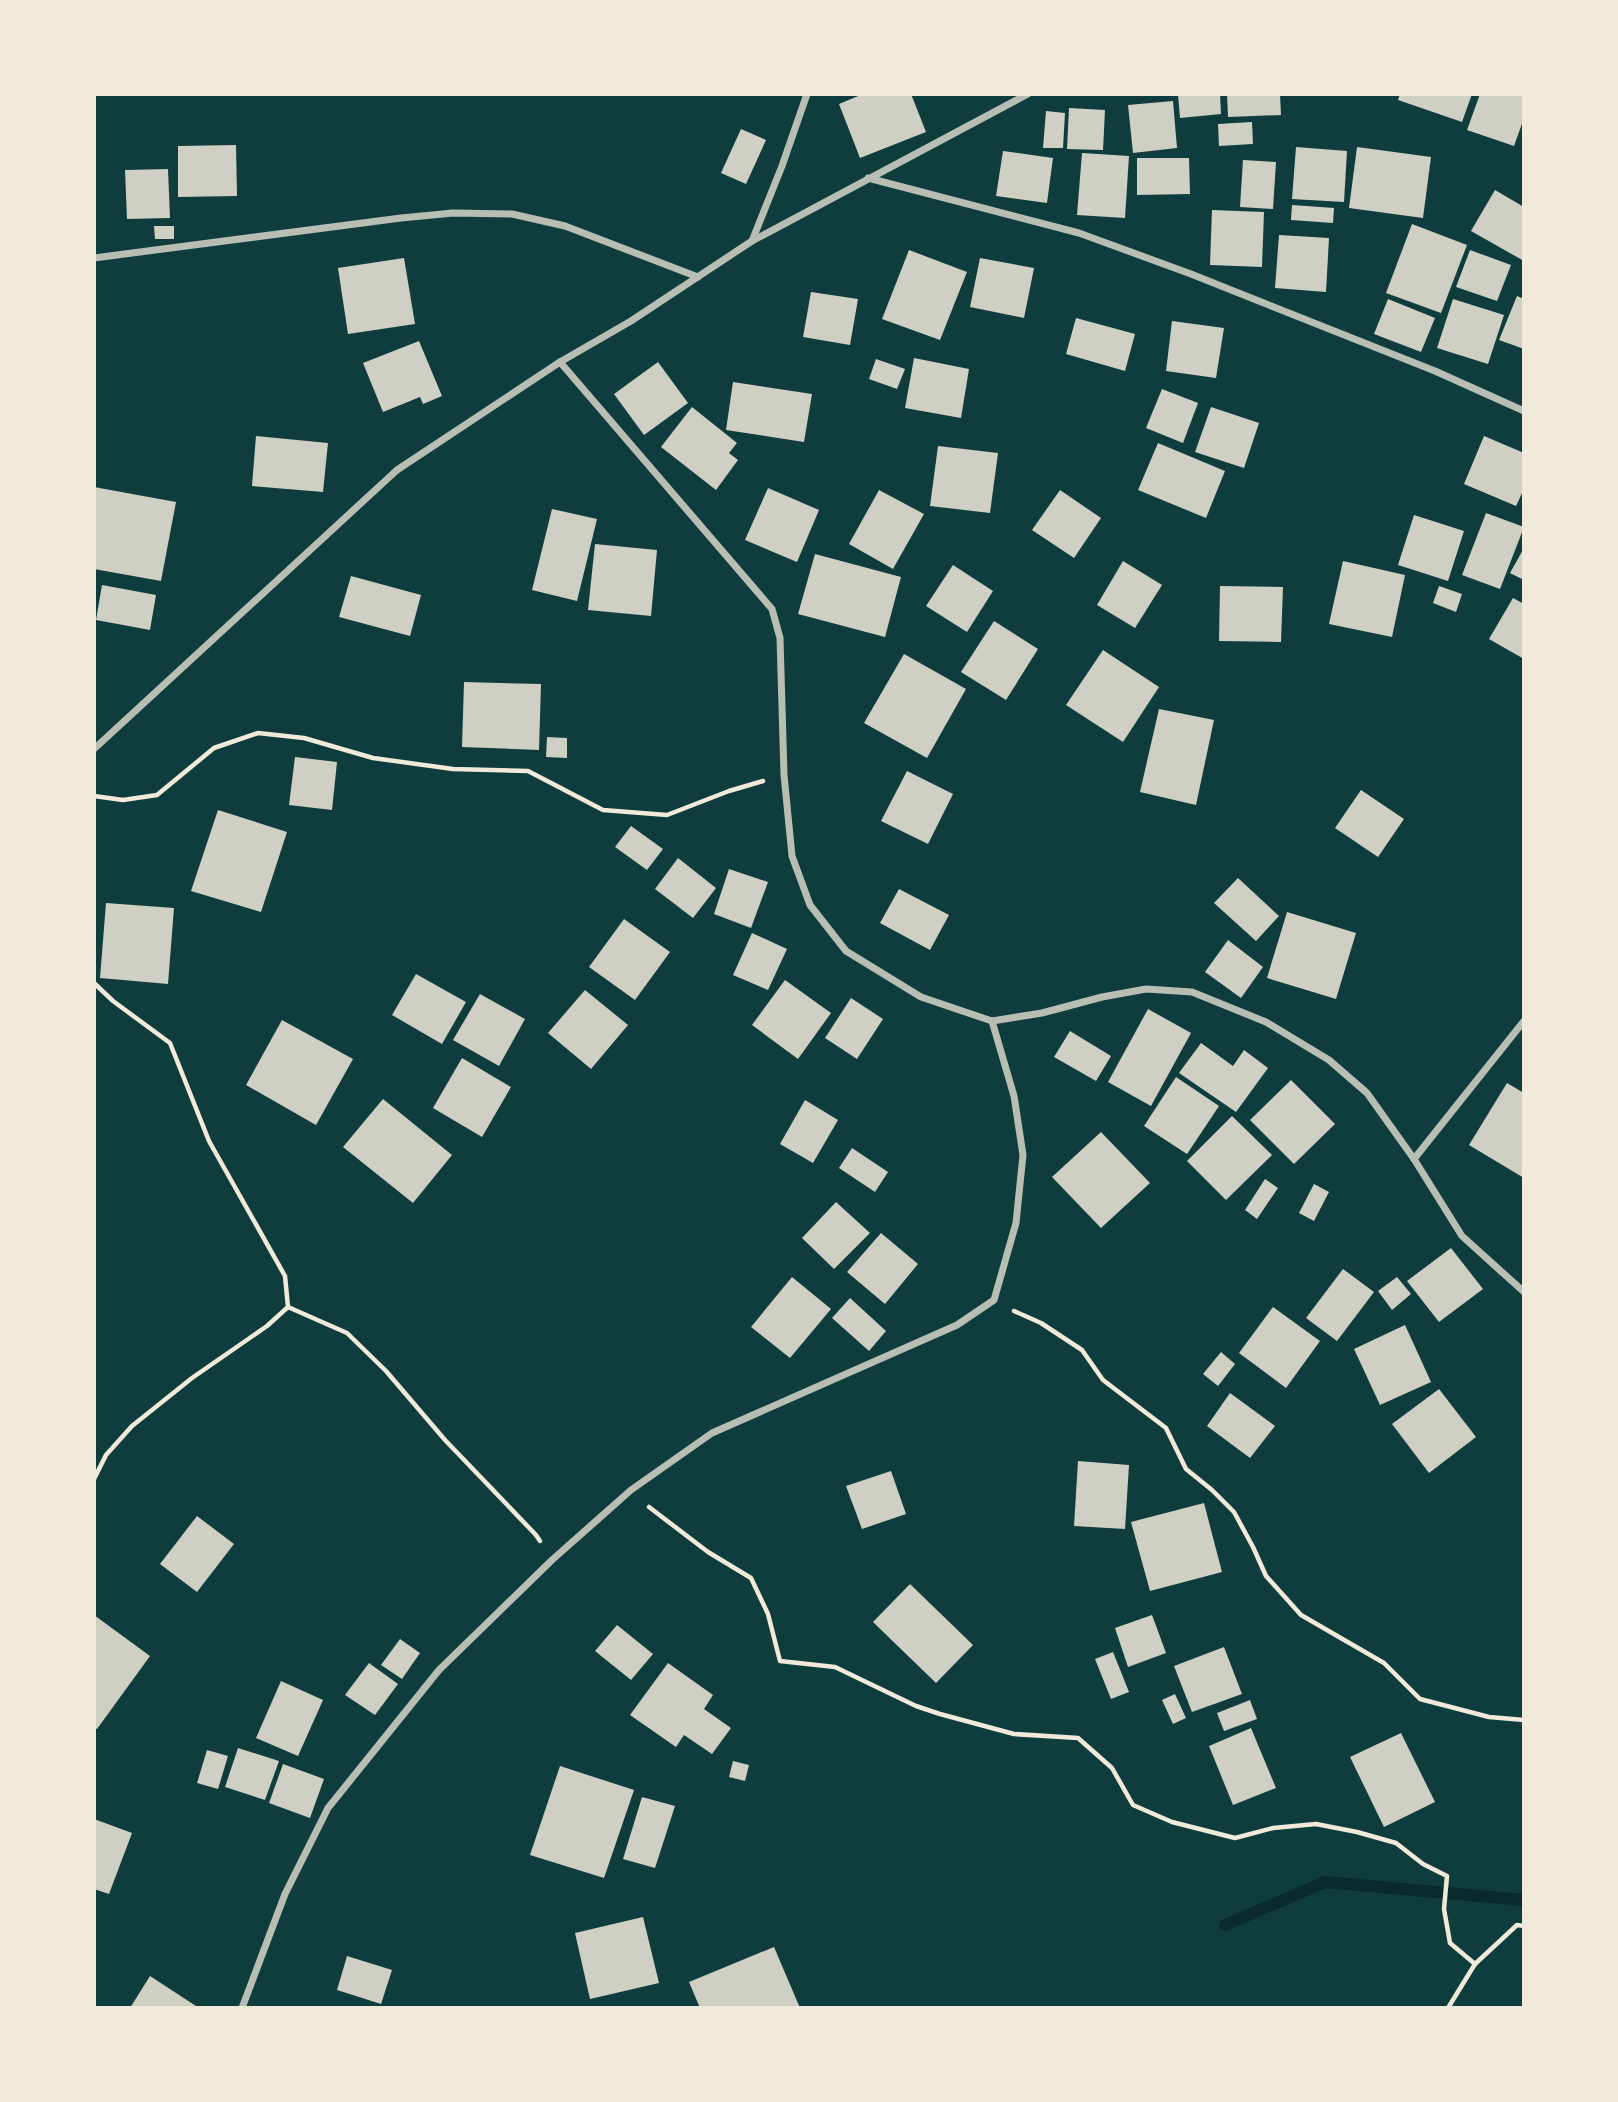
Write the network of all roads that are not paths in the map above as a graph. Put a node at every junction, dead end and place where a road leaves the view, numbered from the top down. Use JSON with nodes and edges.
{"nodes":[{"id":1,"x":807,"y":94,"type":"edge"},
{"id":2,"x":1028,"y":94,"type":"edge"},
{"id":3,"x":868,"y":178,"type":"junction"},
{"id":4,"x":752,"y":242,"type":"junction"},
{"id":5,"x":94,"y":258,"type":"edge"},
{"id":6,"x":698,"y":277,"type":"junction"},
{"id":7,"x":560,"y":362,"type":"junction"},
{"id":8,"x":1524,"y":411,"type":"edge"},
{"id":9,"x":94,"y":749,"type":"edge"},
{"id":10,"x":992,"y":1021,"type":"junction"},
{"id":11,"x":1524,"y":1021,"type":"edge"},
{"id":12,"x":1414,"y":1158,"type":"junction"},
{"id":13,"x":1524,"y":1292,"type":"edge"},
{"id":14,"x":242,"y":2007,"type":"edge"}],
"edges":[{"from":1,"to":4,"type":"street"},
{"from":2,"to":3,"type":"street"},
{"from":3,"to":4,"type":"street"},
{"from":3,"to":8,"type":"street"},
{"from":4,"to":6,"type":"street"},
{"from":5,"to":6,"type":"street"},
{"from":6,"to":7,"type":"street"},
{"from":7,"to":9,"type":"street"},
{"from":7,"to":10,"type":"street"},
{"from":10,"to":12,"type":"street"},
{"from":10,"to":14,"type":"street"},
{"from":11,"to":12,"type":"street"},
{"from":12,"to":13,"type":"street"}]}
